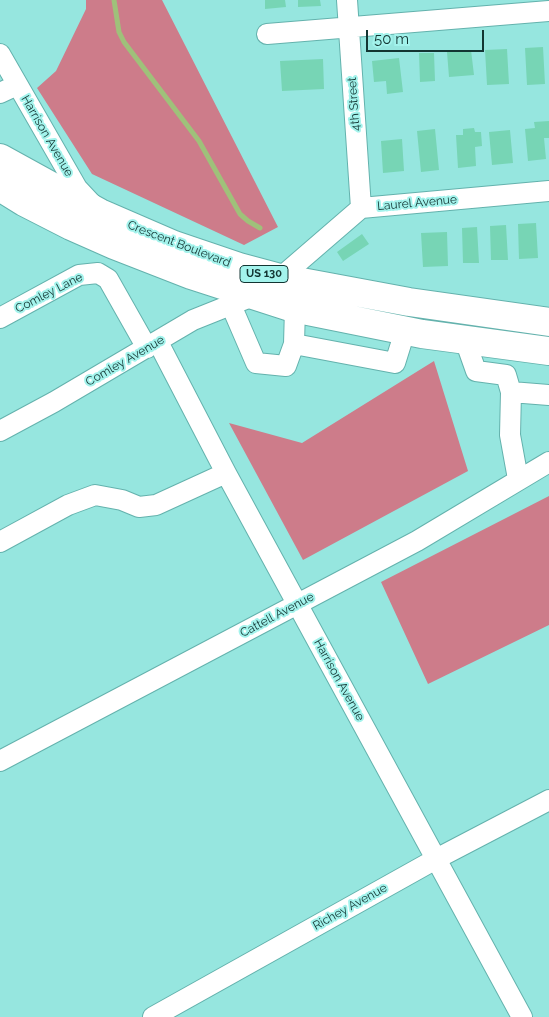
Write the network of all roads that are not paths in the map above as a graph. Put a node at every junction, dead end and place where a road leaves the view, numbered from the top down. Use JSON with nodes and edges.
{"nodes":[{"id":1,"x":347,"y":0,"type":"edge"},
{"id":2,"x":549,"y":11,"type":"edge"},
{"id":3,"x":349,"y":28,"type":"junction"},
{"id":4,"x":267,"y":34,"type":"dead end"},
{"id":5,"x":0,"y":54,"type":"edge"},
{"id":6,"x":8,"y":89,"type":"edge"},
{"id":7,"x":0,"y":158,"type":"edge"},
{"id":8,"x":0,"y":187,"type":"edge"},
{"id":9,"x":549,"y":192,"type":"edge"},
{"id":10,"x":361,"y":208,"type":"junction"},
{"id":11,"x":100,"y":214,"type":"junction"},
{"id":12,"x":280,"y":278,"type":"junction"},
{"id":13,"x":242,"y":300,"type":"junction"},
{"id":14,"x":295,"y":308,"type":"junction"},
{"id":15,"x":0,"y":318,"type":"edge"},
{"id":16,"x":549,"y":322,"type":"edge"},
{"id":17,"x":405,"y":330,"type":"junction"},
{"id":18,"x":465,"y":340,"type":"junction"},
{"id":19,"x":294,"y":344,"type":"junction"},
{"id":20,"x":153,"y":345,"type":"junction"},
{"id":21,"x":549,"y":351,"type":"edge"},
{"id":22,"x":511,"y":392,"type":"junction"},
{"id":23,"x":549,"y":395,"type":"edge"},
{"id":24,"x":0,"y":431,"type":"edge"},
{"id":25,"x":549,"y":462,"type":"edge"},
{"id":26,"x":226,"y":473,"type":"junction"},
{"id":27,"x":518,"y":479,"type":"junction"},
{"id":28,"x":0,"y":542,"type":"edge"},
{"id":29,"x":298,"y":604,"type":"junction"},
{"id":30,"x":0,"y":761,"type":"edge"},
{"id":31,"x":549,"y":800,"type":"edge"},
{"id":32,"x":436,"y":860,"type":"junction"},
{"id":33,"x":153,"y":1017,"type":"edge"},
{"id":34,"x":522,"y":1017,"type":"edge"}],
"edges":[{"from":1,"to":3,"type":"street","name":"4th Street"},
{"from":2,"to":3,"type":"street"},
{"from":3,"to":4,"type":"street"},
{"from":3,"to":10,"type":"street","name":"4th Street"},
{"from":5,"to":6,"type":"street","name":"Harrison Avenue"},
{"from":6,"to":11,"type":"street","name":"Harrison Avenue"},
{"from":7,"to":11,"type":"highway","name":"Crescent Boulevard","number":"US 130"},
{"from":8,"to":13,"type":"highway","name":"Crescent Boulevard","number":"US 130"},
{"from":9,"to":10,"type":"street","name":"Laurel Avenue"},
{"from":10,"to":12,"type":"street","name":"Laurel Avenue"},
{"from":11,"to":12,"type":"highway","name":"Crescent Boulevard","number":"US 130"},
{"from":12,"to":16,"type":"highway","name":"Crescent Boulevard","number":"US 130"},
{"from":13,"to":14,"type":"highway","name":"Crescent Boulevard","number":"US 130"},
{"from":13,"to":19,"type":"street"},
{"from":13,"to":20,"type":"street","name":"Comley Avenue"},
{"from":14,"to":17,"type":"highway","name":"Crescent Boulevard","number":"US 130"},
{"from":14,"to":19,"type":"street"},
{"from":15,"to":20,"type":"street","name":"Comley Lane"},
{"from":17,"to":18,"type":"highway","name":"Crescent Boulevard","number":"US 130"},
{"from":17,"to":19,"type":"street"},
{"from":18,"to":21,"type":"highway","name":"Crescent Boulevard","number":"US 130"},
{"from":18,"to":22,"type":"street"},
{"from":20,"to":24,"type":"street","name":"Comley Avenue"},
{"from":20,"to":26,"type":"street","name":"Harrison Avenue"},
{"from":22,"to":23,"type":"street"},
{"from":22,"to":27,"type":"street"},
{"from":25,"to":27,"type":"street","name":"Cattell Avenue"},
{"from":26,"to":28,"type":"street"},
{"from":26,"to":29,"type":"street","name":"Harrison Avenue"},
{"from":27,"to":29,"type":"street","name":"Cattell Avenue"},
{"from":29,"to":30,"type":"street","name":"Cattell Avenue"},
{"from":29,"to":32,"type":"street","name":"Harrison Avenue"},
{"from":31,"to":32,"type":"street","name":"Richey Avenue"},
{"from":32,"to":33,"type":"street","name":"Richey Avenue"},
{"from":32,"to":34,"type":"street","name":"Harrison Avenue"}]}
